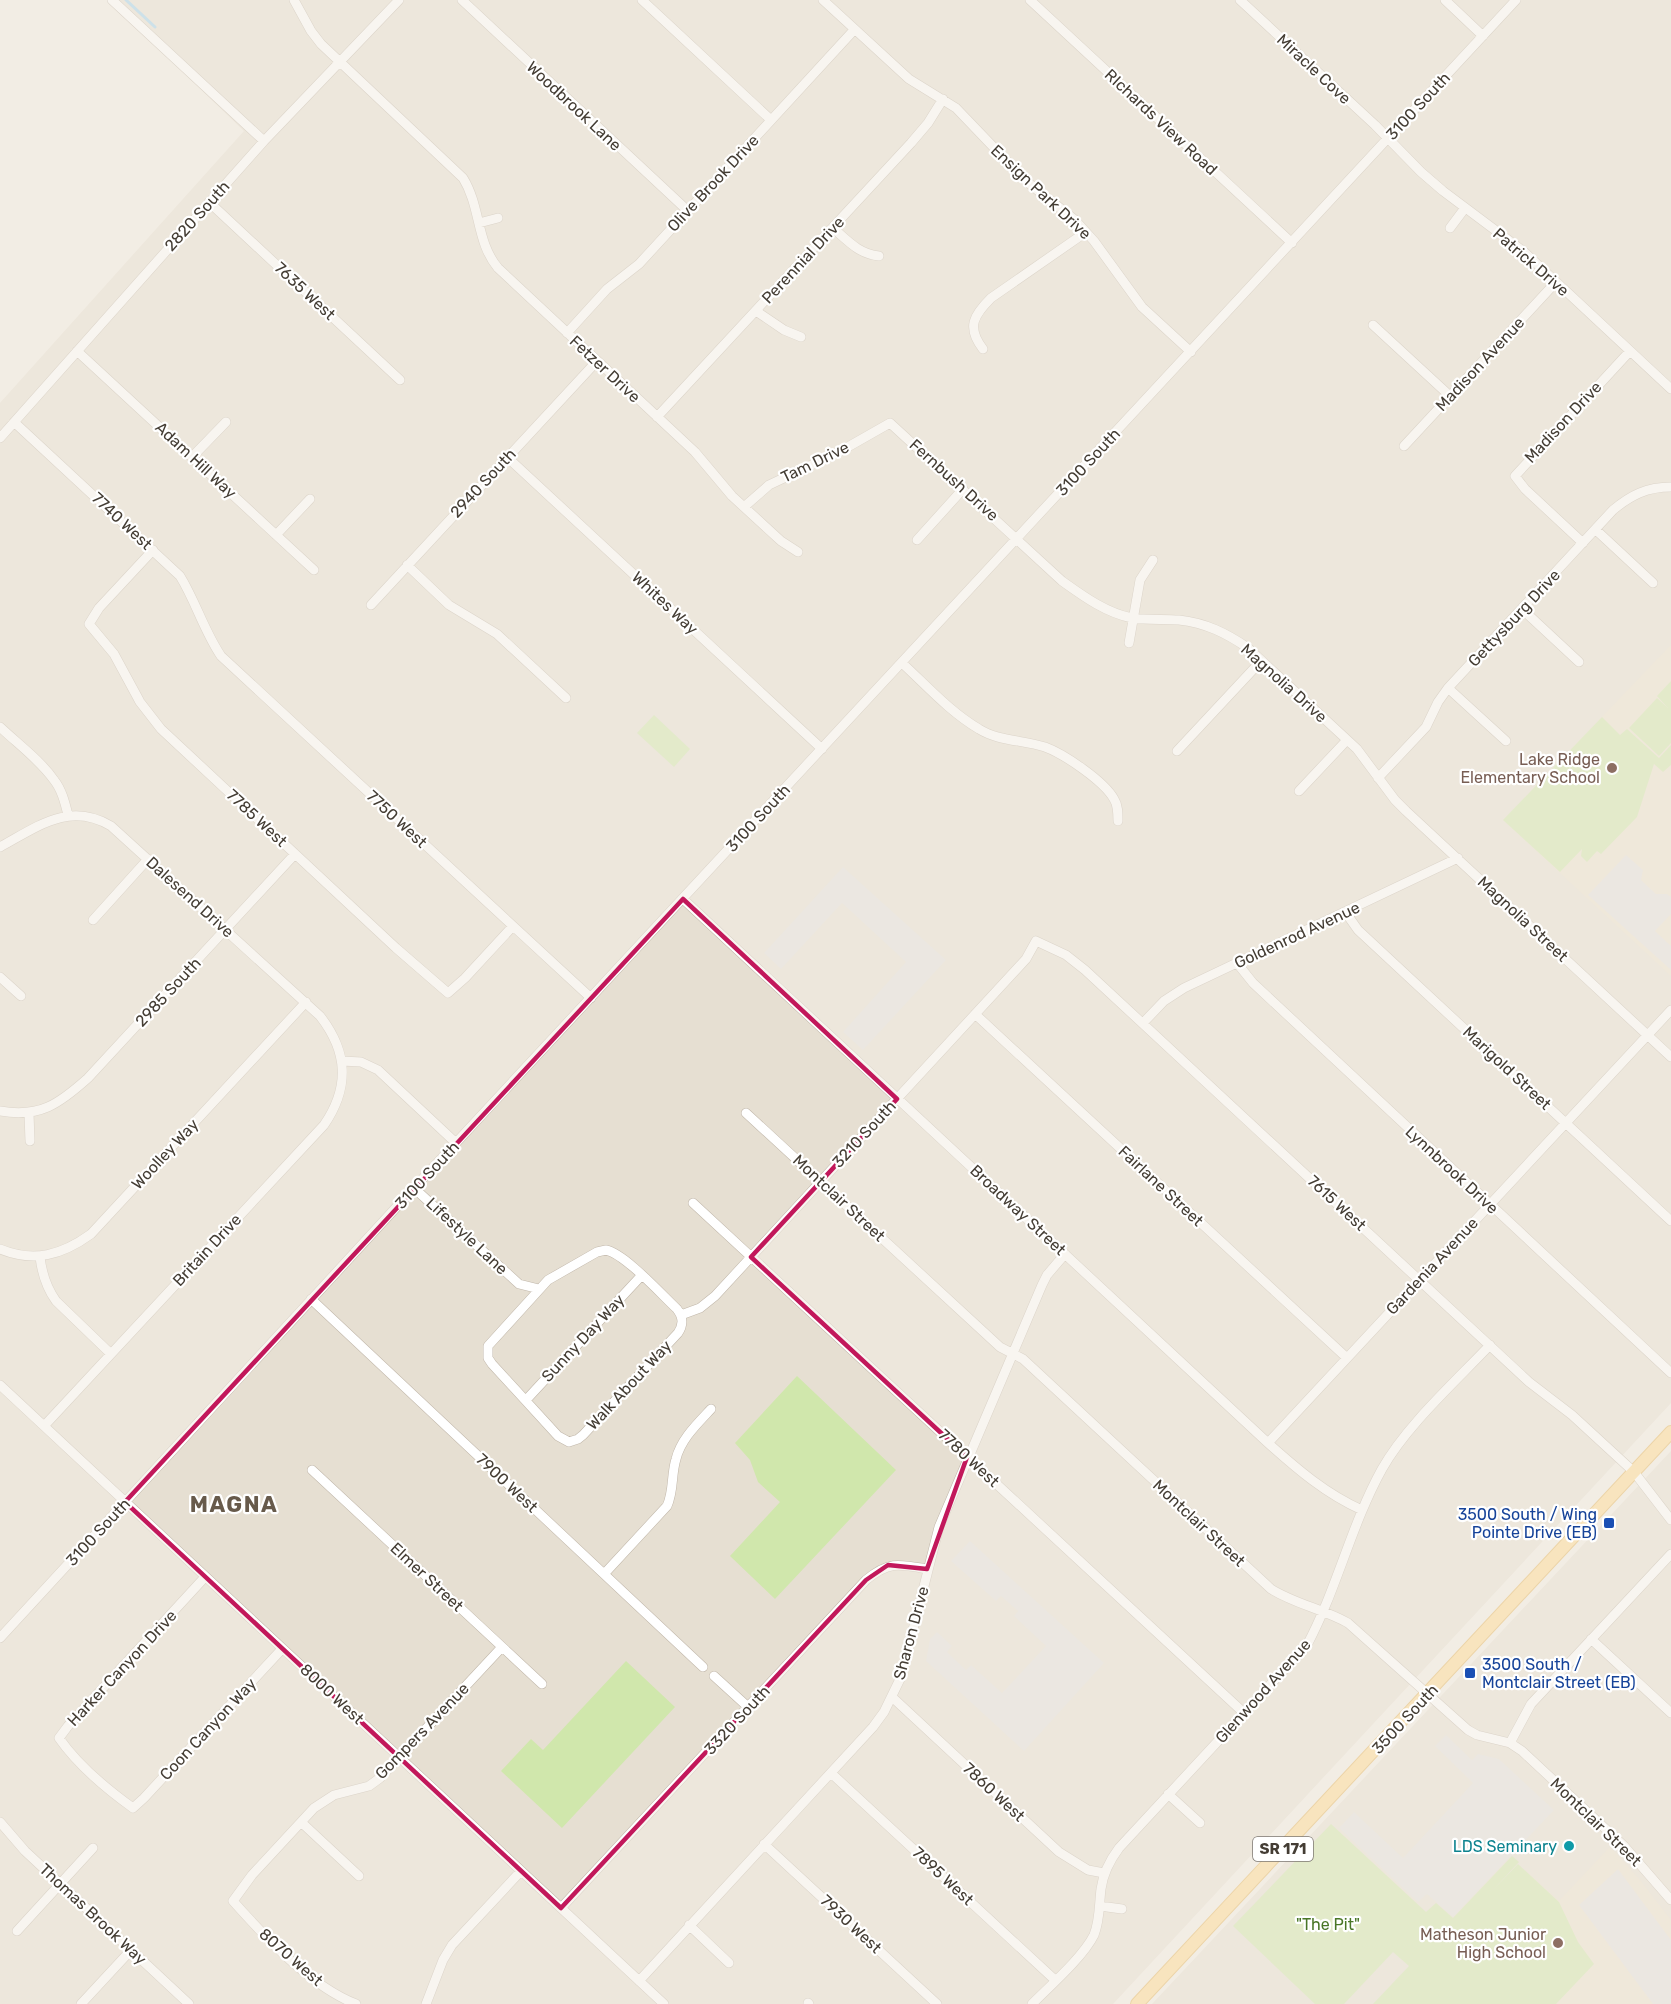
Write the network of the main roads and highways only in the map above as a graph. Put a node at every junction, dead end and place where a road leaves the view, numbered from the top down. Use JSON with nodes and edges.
{"nodes":[{"id":1,"x":1671,"y":1432,"type":"edge"},
{"id":2,"x":1137,"y":2004,"type":"edge"}],
"edges":[{"from":1,"to":2,"type":"main road","name":"3500 South","number":"SR 171"}]}
